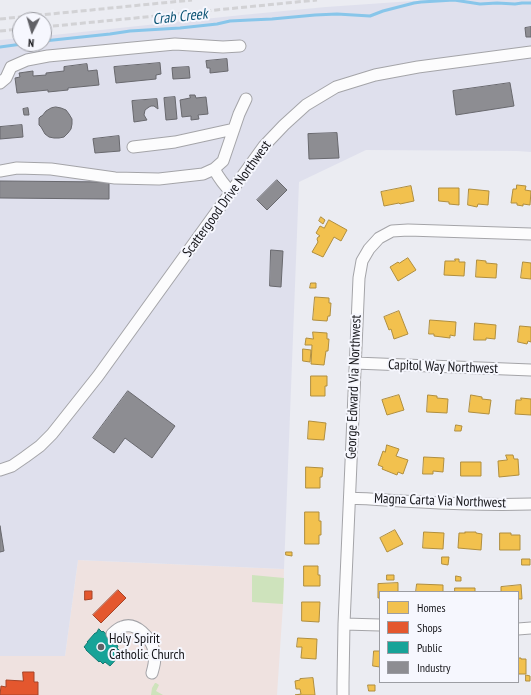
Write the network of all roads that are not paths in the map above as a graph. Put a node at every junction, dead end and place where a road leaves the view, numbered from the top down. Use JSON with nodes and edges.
{"nodes":[{"id":1,"x":240,"y":46,"type":"dead end"},
{"id":2,"x":531,"y":52,"type":"edge"},
{"id":3,"x":0,"y":83,"type":"edge"},
{"id":4,"x":246,"y":99,"type":"dead end"},
{"id":5,"x":234,"y":130,"type":"junction"},
{"id":6,"x":133,"y":146,"type":"dead end"},
{"id":7,"x":214,"y":169,"type":"junction"},
{"id":8,"x":0,"y":171,"type":"edge"},
{"id":9,"x":231,"y":192,"type":"junction"},
{"id":10,"x":531,"y":234,"type":"edge"},
{"id":11,"x":355,"y":363,"type":"junction"},
{"id":12,"x":531,"y":370,"type":"edge"},
{"id":13,"x":0,"y":470,"type":"edge"},
{"id":14,"x":350,"y":498,"type":"junction"},
{"id":15,"x":531,"y":504,"type":"edge"},
{"id":16,"x":344,"y":624,"type":"junction"},
{"id":17,"x":379,"y":625,"type":"edge"},
{"id":18,"x":531,"y":628,"type":"edge"},
{"id":19,"x":519,"y":629,"type":"edge"},
{"id":20,"x":112,"y":634,"type":"dead end"},
{"id":21,"x":152,"y":673,"type":"dead end"},
{"id":22,"x":343,"y":695,"type":"edge"}],
"edges":[{"from":1,"to":3,"type":"street"},
{"from":2,"to":9,"type":"street","name":"Scattergood Drive Northwest"},
{"from":4,"to":5,"type":"street"},
{"from":5,"to":6,"type":"street"},
{"from":5,"to":7,"type":"street"},
{"from":7,"to":8,"type":"street"},
{"from":7,"to":9,"type":"street"},
{"from":9,"to":13,"type":"street","name":"Scattergood Drive Northwest"},
{"from":10,"to":11,"type":"street","name":"George Edward Via Northwest"},
{"from":11,"to":12,"type":"street","name":"Capitol Way Northwest"},
{"from":11,"to":14,"type":"street","name":"George Edward Via Northwest"},
{"from":14,"to":15,"type":"street","name":"Magna Carta Via Northwest"},
{"from":14,"to":16,"type":"street","name":"George Edward Via Northwest"},
{"from":16,"to":17,"type":"street"},
{"from":16,"to":22,"type":"street","name":"George Edward Via Northwest"},
{"from":18,"to":19,"type":"street"},
{"from":20,"to":21,"type":"street"}]}
